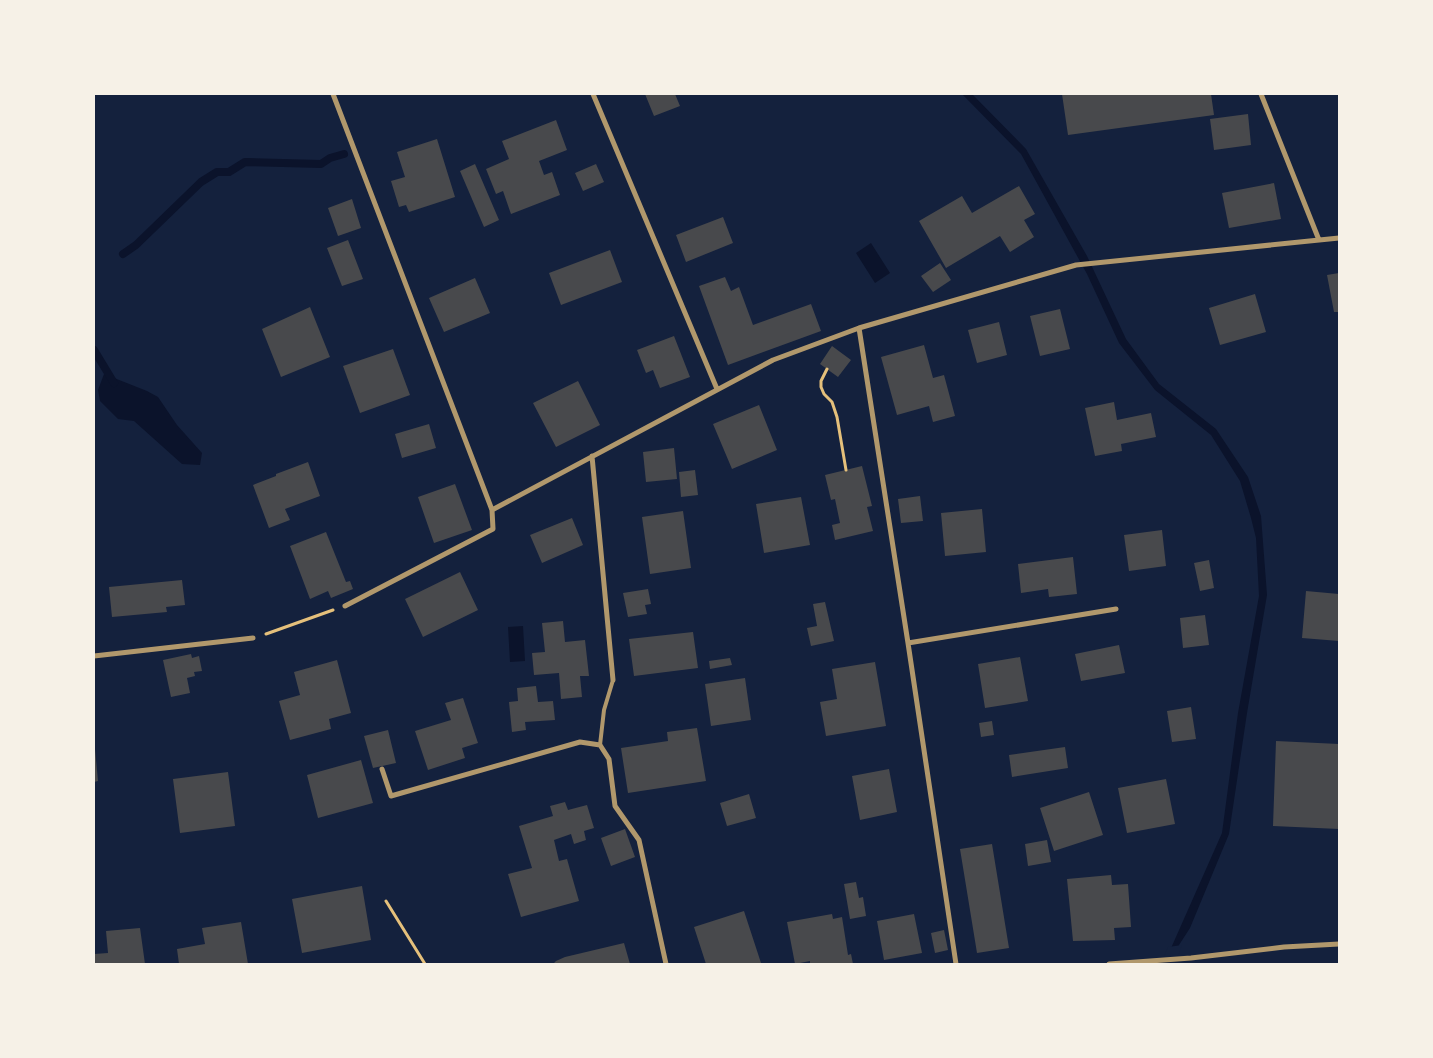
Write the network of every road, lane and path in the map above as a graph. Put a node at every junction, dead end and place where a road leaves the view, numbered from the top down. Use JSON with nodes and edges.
{"nodes":[{"id":1,"x":333,"y":94,"type":"edge"},
{"id":2,"x":593,"y":94,"type":"edge"},
{"id":3,"x":1261,"y":94,"type":"edge"},
{"id":4,"x":1339,"y":238,"type":"edge"},
{"id":5,"x":1319,"y":240,"type":"junction"},
{"id":6,"x":859,"y":328,"type":"junction"},
{"id":7,"x":827,"y":369,"type":"dead end"},
{"id":8,"x":717,"y":389,"type":"junction"},
{"id":9,"x":592,"y":456,"type":"junction"},
{"id":10,"x":846,"y":470,"type":"dead end"},
{"id":11,"x":492,"y":510,"type":"junction"},
{"id":12,"x":346,"y":606,"type":"joint"},
{"id":13,"x":1116,"y":609,"type":"dead end"},
{"id":14,"x":253,"y":638,"type":"joint"},
{"id":15,"x":908,"y":643,"type":"junction"},
{"id":16,"x":94,"y":656,"type":"edge"},
{"id":17,"x":613,"y":680,"type":"joint"},
{"id":18,"x":600,"y":745,"type":"junction"},
{"id":19,"x":382,"y":769,"type":"dead end"},
{"id":20,"x":386,"y":901,"type":"dead end"},
{"id":21,"x":1339,"y":944,"type":"edge"},
{"id":22,"x":425,"y":964,"type":"edge"},
{"id":23,"x":666,"y":964,"type":"edge"},
{"id":24,"x":956,"y":964,"type":"edge"},
{"id":25,"x":1109,"y":964,"type":"edge"}],
"edges":[{"from":1,"to":11,"type":"street"},
{"from":2,"to":8,"type":"street"},
{"from":3,"to":5,"type":"street"},
{"from":4,"to":5,"type":"street"},
{"from":5,"to":6,"type":"street"},
{"from":6,"to":8,"type":"street"},
{"from":6,"to":15,"type":"street"},
{"from":7,"to":10,"type":"path"},
{"from":8,"to":9,"type":"street"},
{"from":9,"to":11,"type":"street"},
{"from":9,"to":17,"type":"street"},
{"from":11,"to":12,"type":"street"},
{"from":12,"to":14,"type":"path"},
{"from":13,"to":15,"type":"street"},
{"from":14,"to":16,"type":"street"},
{"from":15,"to":24,"type":"street"},
{"from":17,"to":18,"type":"lane"},
{"from":18,"to":19,"type":"street"},
{"from":18,"to":23,"type":"street"},
{"from":20,"to":22,"type":"path"},
{"from":21,"to":25,"type":"street"}]}
